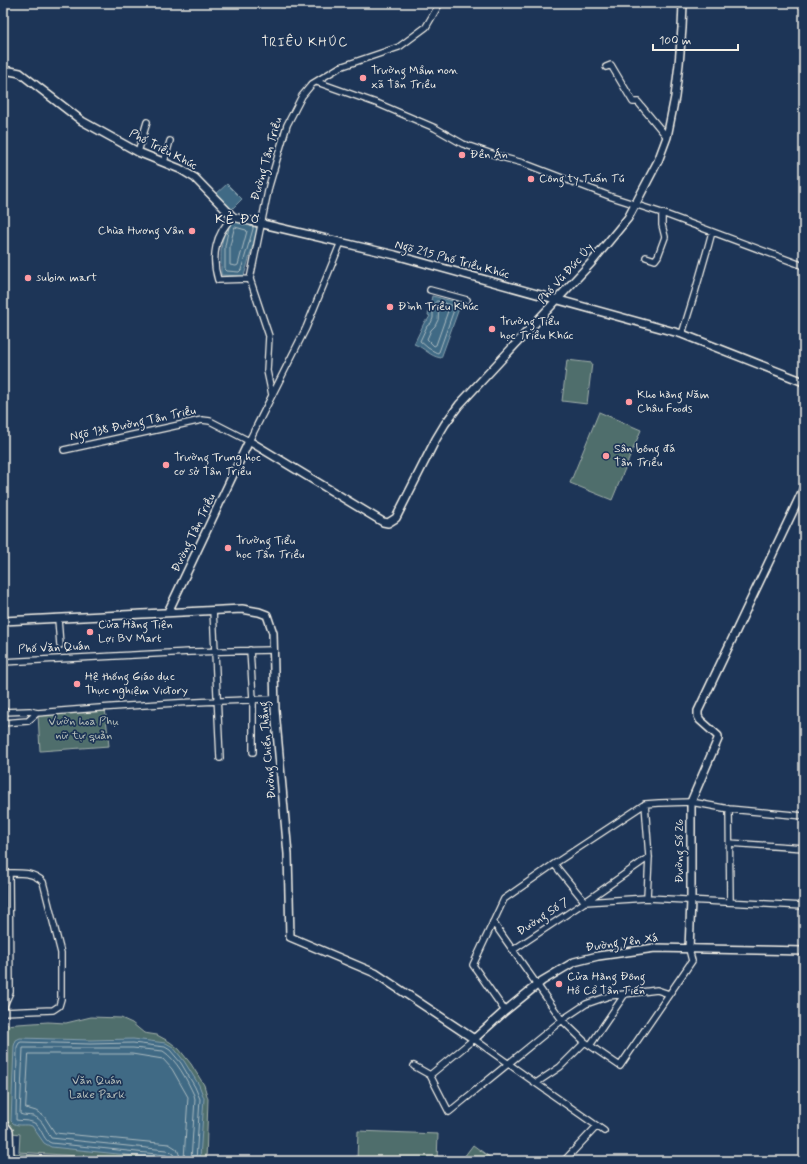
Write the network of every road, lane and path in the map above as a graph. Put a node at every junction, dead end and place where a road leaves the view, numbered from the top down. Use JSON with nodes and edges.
{"nodes":[{"id":1,"x":440,"y":3,"type":"edge"},
{"id":2,"x":683,"y":3,"type":"edge"},
{"id":3,"x":606,"y":67,"type":"dead end"},
{"id":4,"x":3,"y":72,"type":"edge"},
{"id":5,"x":317,"y":82,"type":"junction"},
{"id":6,"x":147,"y":122,"type":"dead end"},
{"id":7,"x":667,"y":136,"type":"junction"},
{"id":8,"x":170,"y":141,"type":"dead end"},
{"id":9,"x":138,"y":152,"type":"junction"},
{"id":10,"x":164,"y":162,"type":"junction"},
{"id":11,"x":635,"y":205,"type":"junction"},
{"id":12,"x":662,"y":213,"type":"junction"},
{"id":13,"x":233,"y":216,"type":"junction"},
{"id":14,"x":262,"y":223,"type":"junction"},
{"id":15,"x":712,"y":232,"type":"junction"},
{"id":16,"x":341,"y":242,"type":"junction"},
{"id":17,"x":646,"y":257,"type":"dead end"},
{"id":18,"x":804,"y":266,"type":"edge"},
{"id":19,"x":250,"y":279,"type":"junction"},
{"id":20,"x":430,"y":290,"type":"dead end"},
{"id":21,"x":557,"y":299,"type":"junction"},
{"id":22,"x":467,"y":300,"type":"dead end"},
{"id":23,"x":682,"y":334,"type":"junction"},
{"id":24,"x":804,"y":382,"type":"edge"},
{"id":25,"x":272,"y":395,"type":"junction"},
{"id":26,"x":249,"y":441,"type":"junction"},
{"id":27,"x":64,"y":450,"type":"dead end"},
{"id":28,"x":804,"y":488,"type":"edge"},
{"id":29,"x":213,"y":610,"type":"junction"},
{"id":30,"x":168,"y":612,"type":"junction"},
{"id":31,"x":58,"y":619,"type":"junction"},
{"id":32,"x":3,"y":621,"type":"edge"},
{"id":33,"x":60,"y":645,"type":"dead end"},
{"id":34,"x":250,"y":650,"type":"junction"},
{"id":35,"x":274,"y":650,"type":"junction"},
{"id":36,"x":215,"y":652,"type":"junction"},
{"id":37,"x":3,"y":662,"type":"edge"},
{"id":38,"x":253,"y":699,"type":"junction"},
{"id":39,"x":274,"y":699,"type":"junction"},
{"id":40,"x":217,"y":700,"type":"junction"},
{"id":41,"x":3,"y":712,"type":"edge"},
{"id":42,"x":38,"y":713,"type":"junction"},
{"id":43,"x":3,"y":723,"type":"edge"},
{"id":44,"x":253,"y":752,"type":"dead end"},
{"id":45,"x":220,"y":758,"type":"dead end"},
{"id":46,"x":691,"y":802,"type":"junction"},
{"id":47,"x":645,"y":804,"type":"junction"},
{"id":48,"x":729,"y":809,"type":"junction"},
{"id":49,"x":804,"y":816,"type":"edge"},
{"id":50,"x":729,"y":843,"type":"junction"},
{"id":51,"x":804,"y":848,"type":"edge"},
{"id":52,"x":649,"y":857,"type":"junction"},
{"id":53,"x":554,"y":864,"type":"junction"},
{"id":54,"x":3,"y":873,"type":"edge"},
{"id":55,"x":10,"y":873,"type":"junction"},
{"id":56,"x":647,"y":898,"type":"junction"},
{"id":57,"x":691,"y":900,"type":"junction"},
{"id":58,"x":585,"y":902,"type":"junction"},
{"id":59,"x":730,"y":902,"type":"junction"},
{"id":60,"x":804,"y":906,"type":"edge"},
{"id":61,"x":493,"y":922,"type":"junction"},
{"id":62,"x":3,"y":933,"type":"edge"},
{"id":63,"x":10,"y":933,"type":"junction"},
{"id":64,"x":689,"y":949,"type":"junction"},
{"id":65,"x":512,"y":950,"type":"junction"},
{"id":66,"x":804,"y":951,"type":"edge"},
{"id":67,"x":537,"y":986,"type":"junction"},
{"id":68,"x":625,"y":994,"type":"junction"},
{"id":69,"x":669,"y":994,"type":"junction"},
{"id":70,"x":3,"y":1008,"type":"edge"},
{"id":71,"x":505,"y":1011,"type":"junction"},
{"id":72,"x":3,"y":1012,"type":"edge"},
{"id":73,"x":562,"y":1020,"type":"junction"},
{"id":74,"x":474,"y":1039,"type":"junction"},
{"id":75,"x":588,"y":1043,"type":"junction"},
{"id":76,"x":508,"y":1064,"type":"junction"},
{"id":77,"x":414,"y":1066,"type":"dead end"},
{"id":78,"x":430,"y":1075,"type":"junction"},
{"id":79,"x":536,"y":1082,"type":"junction"},
{"id":80,"x":3,"y":1123,"type":"edge"},
{"id":81,"x":597,"y":1126,"type":"junction"},
{"id":82,"x":6,"y":1131,"type":"edge"},
{"id":83,"x":604,"y":1131,"type":"dead end"},
{"id":84,"x":10,"y":1161,"type":"edge"},
{"id":85,"x":564,"y":1161,"type":"edge"}],
"edges":[{"from":1,"to":5,"type":"street","name":"Đường Tân Triều"},
{"from":2,"to":7,"type":"street","name":"Phố Vũ Đức Úy"},
{"from":3,"to":7,"type":"street"},
{"from":4,"to":9,"type":"street","name":"Phố Triều Khúc"},
{"from":5,"to":11,"type":"street"},
{"from":5,"to":14,"type":"street","name":"Đường Tân Triều"},
{"from":6,"to":9,"type":"street"},
{"from":7,"to":11,"type":"street","name":"Phố Vũ Đức Úy"},
{"from":8,"to":10,"type":"street"},
{"from":9,"to":10,"type":"street","name":"Phố Triều Khúc"},
{"from":10,"to":13,"type":"street","name":"Phố Triều Khúc"},
{"from":11,"to":12,"type":"street"},
{"from":11,"to":21,"type":"street","name":"Phố Vũ Đức Úy"},
{"from":12,"to":15,"type":"street"},
{"from":12,"to":17,"type":"street"},
{"from":13,"to":14,"type":"street"},
{"from":13,"to":19,"type":"street"},
{"from":14,"to":16,"type":"street"},
{"from":14,"to":19,"type":"street","name":"Đường Tân Triều"},
{"from":15,"to":18,"type":"street"},
{"from":15,"to":23,"type":"street"},
{"from":16,"to":21,"type":"street","name":"Ngõ 215 Phố Triều Khúc"},
{"from":16,"to":25,"type":"street"},
{"from":19,"to":25,"type":"street"},
{"from":20,"to":22,"type":"street"},
{"from":21,"to":23,"type":"street","name":"Ngõ 215 Phố Triều Khúc"},
{"from":21,"to":26,"type":"street","name":"Phố Vũ Đức Úy"},
{"from":23,"to":24,"type":"street","name":"Ngõ 215 Phố Triều Khúc"},
{"from":25,"to":26,"type":"street","name":"Đường Tân Triều"},
{"from":26,"to":27,"type":"street","name":"Ngõ 138 Đường Tân Triều"},
{"from":26,"to":30,"type":"street","name":"Đường Tân Triều"},
{"from":28,"to":46,"type":"street"},
{"from":29,"to":30,"type":"street","name":"Đường Chiến Thắng"},
{"from":29,"to":35,"type":"street","name":"Đường Chiến Thắng"},
{"from":29,"to":36,"type":"street"},
{"from":30,"to":31,"type":"street","name":"Đường Chiến Thắng"},
{"from":31,"to":32,"type":"street","name":"Đường Chiến Thắng"},
{"from":31,"to":33,"type":"street"},
{"from":34,"to":35,"type":"street","name":"Phố Văn Quán"},
{"from":34,"to":36,"type":"street","name":"Phố Văn Quán"},
{"from":34,"to":38,"type":"street"},
{"from":35,"to":39,"type":"street","name":"Đường Chiến Thắng"},
{"from":36,"to":37,"type":"street","name":"Phố Văn Quán"},
{"from":36,"to":40,"type":"street"},
{"from":38,"to":39,"type":"street"},
{"from":38,"to":40,"type":"street"},
{"from":38,"to":44,"type":"street"},
{"from":39,"to":74,"type":"street","name":"Đường Chiến Thắng"},
{"from":40,"to":42,"type":"street"},
{"from":40,"to":45,"type":"street"},
{"from":41,"to":42,"type":"street"},
{"from":42,"to":43,"type":"street"},
{"from":46,"to":47,"type":"street"},
{"from":46,"to":48,"type":"street"},
{"from":46,"to":57,"type":"street","name":"Đường Số 26"},
{"from":47,"to":52,"type":"street"},
{"from":47,"to":53,"type":"street"},
{"from":48,"to":49,"type":"street"},
{"from":48,"to":50,"type":"street"},
{"from":50,"to":51,"type":"street"},
{"from":50,"to":59,"type":"street"},
{"from":52,"to":56,"type":"street"},
{"from":52,"to":58,"type":"street","name":"Đường Số 7"},
{"from":53,"to":58,"type":"street"},
{"from":53,"to":61,"type":"street"},
{"from":54,"to":55,"type":"street"},
{"from":55,"to":63,"type":"street"},
{"from":55,"to":72,"type":"street"},
{"from":56,"to":57,"type":"street"},
{"from":56,"to":58,"type":"street"},
{"from":57,"to":59,"type":"street"},
{"from":57,"to":64,"type":"street","name":"Đường Số 26"},
{"from":58,"to":65,"type":"street","name":"Đường Số 7"},
{"from":59,"to":60,"type":"street"},
{"from":61,"to":65,"type":"street"},
{"from":61,"to":71,"type":"street"},
{"from":62,"to":63,"type":"street"},
{"from":63,"to":70,"type":"street"},
{"from":64,"to":66,"type":"street","name":"Đường Yên Xá"},
{"from":64,"to":67,"type":"street","name":"Đường Yên Xá"},
{"from":64,"to":69,"type":"street"},
{"from":65,"to":67,"type":"street"},
{"from":67,"to":71,"type":"street","name":"Đường Yên Xá"},
{"from":67,"to":73,"type":"street"},
{"from":68,"to":69,"type":"street"},
{"from":68,"to":73,"type":"street"},
{"from":68,"to":75,"type":"street"},
{"from":69,"to":75,"type":"street"},
{"from":71,"to":74,"type":"street","name":"Đường Yên Xá"},
{"from":73,"to":75,"type":"street"},
{"from":73,"to":76,"type":"street"},
{"from":74,"to":76,"type":"street"},
{"from":74,"to":78,"type":"street","name":"Đường Yên Xá"},
{"from":75,"to":79,"type":"street"},
{"from":76,"to":78,"type":"street"},
{"from":76,"to":79,"type":"street"},
{"from":77,"to":78,"type":"street"},
{"from":79,"to":81,"type":"street"},
{"from":80,"to":82,"type":"street"},
{"from":81,"to":83,"type":"street"},
{"from":81,"to":85,"type":"street"},
{"from":82,"to":84,"type":"street"}]}
